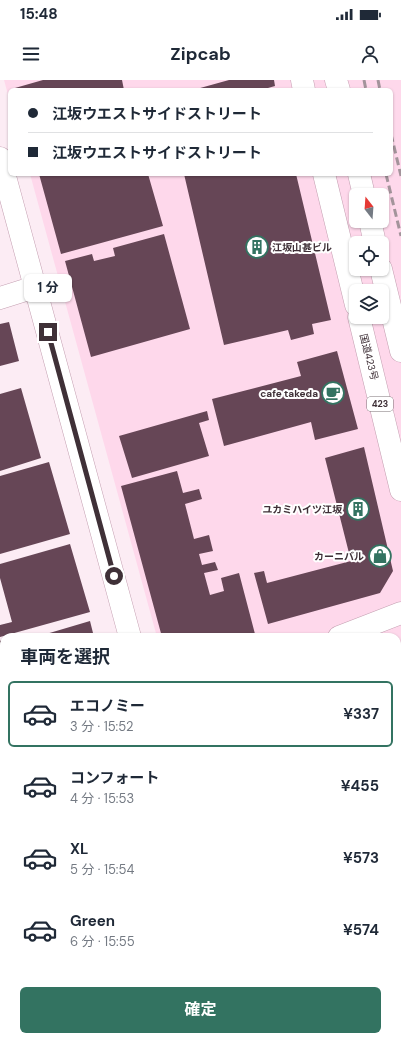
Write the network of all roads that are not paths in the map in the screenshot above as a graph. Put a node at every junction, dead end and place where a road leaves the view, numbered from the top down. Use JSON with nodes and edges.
{"nodes":[{"id":1,"x":0,"y":158,"type":"edge"},
{"id":2,"x":324,"y":176,"type":"edge"},
{"id":3,"x":359,"y":176,"type":"edge"},
{"id":4,"x":362,"y":188,"type":"edge"},
{"id":5,"x":384,"y":276,"type":"edge"},
{"id":6,"x":351,"y":284,"type":"edge"},
{"id":7,"x":35,"y":287,"type":"junction"},
{"id":8,"x":0,"y":298,"type":"edge"},
{"id":9,"x":361,"y":324,"type":"edge"},
{"id":10,"x":401,"y":351,"type":"edge"},
{"id":11,"x":401,"y":490,"type":"edge"},
{"id":12,"x":401,"y":613,"type":"edge"},
{"id":13,"x":129,"y":633,"type":"edge"},
{"id":14,"x":349,"y":633,"type":"edge"}],
"edges":[{"from":1,"to":7,"type":"main road"},
{"from":2,"to":6,"type":"main road"},
{"from":3,"to":4,"type":"main road"},
{"from":5,"to":10,"type":"main road"},
{"from":7,"to":8,"type":"main road"},
{"from":7,"to":13,"type":"main road"},
{"from":9,"to":11,"type":"main road","name":"国道423号","number":"423"},
{"from":12,"to":14,"type":"main road"}]}
